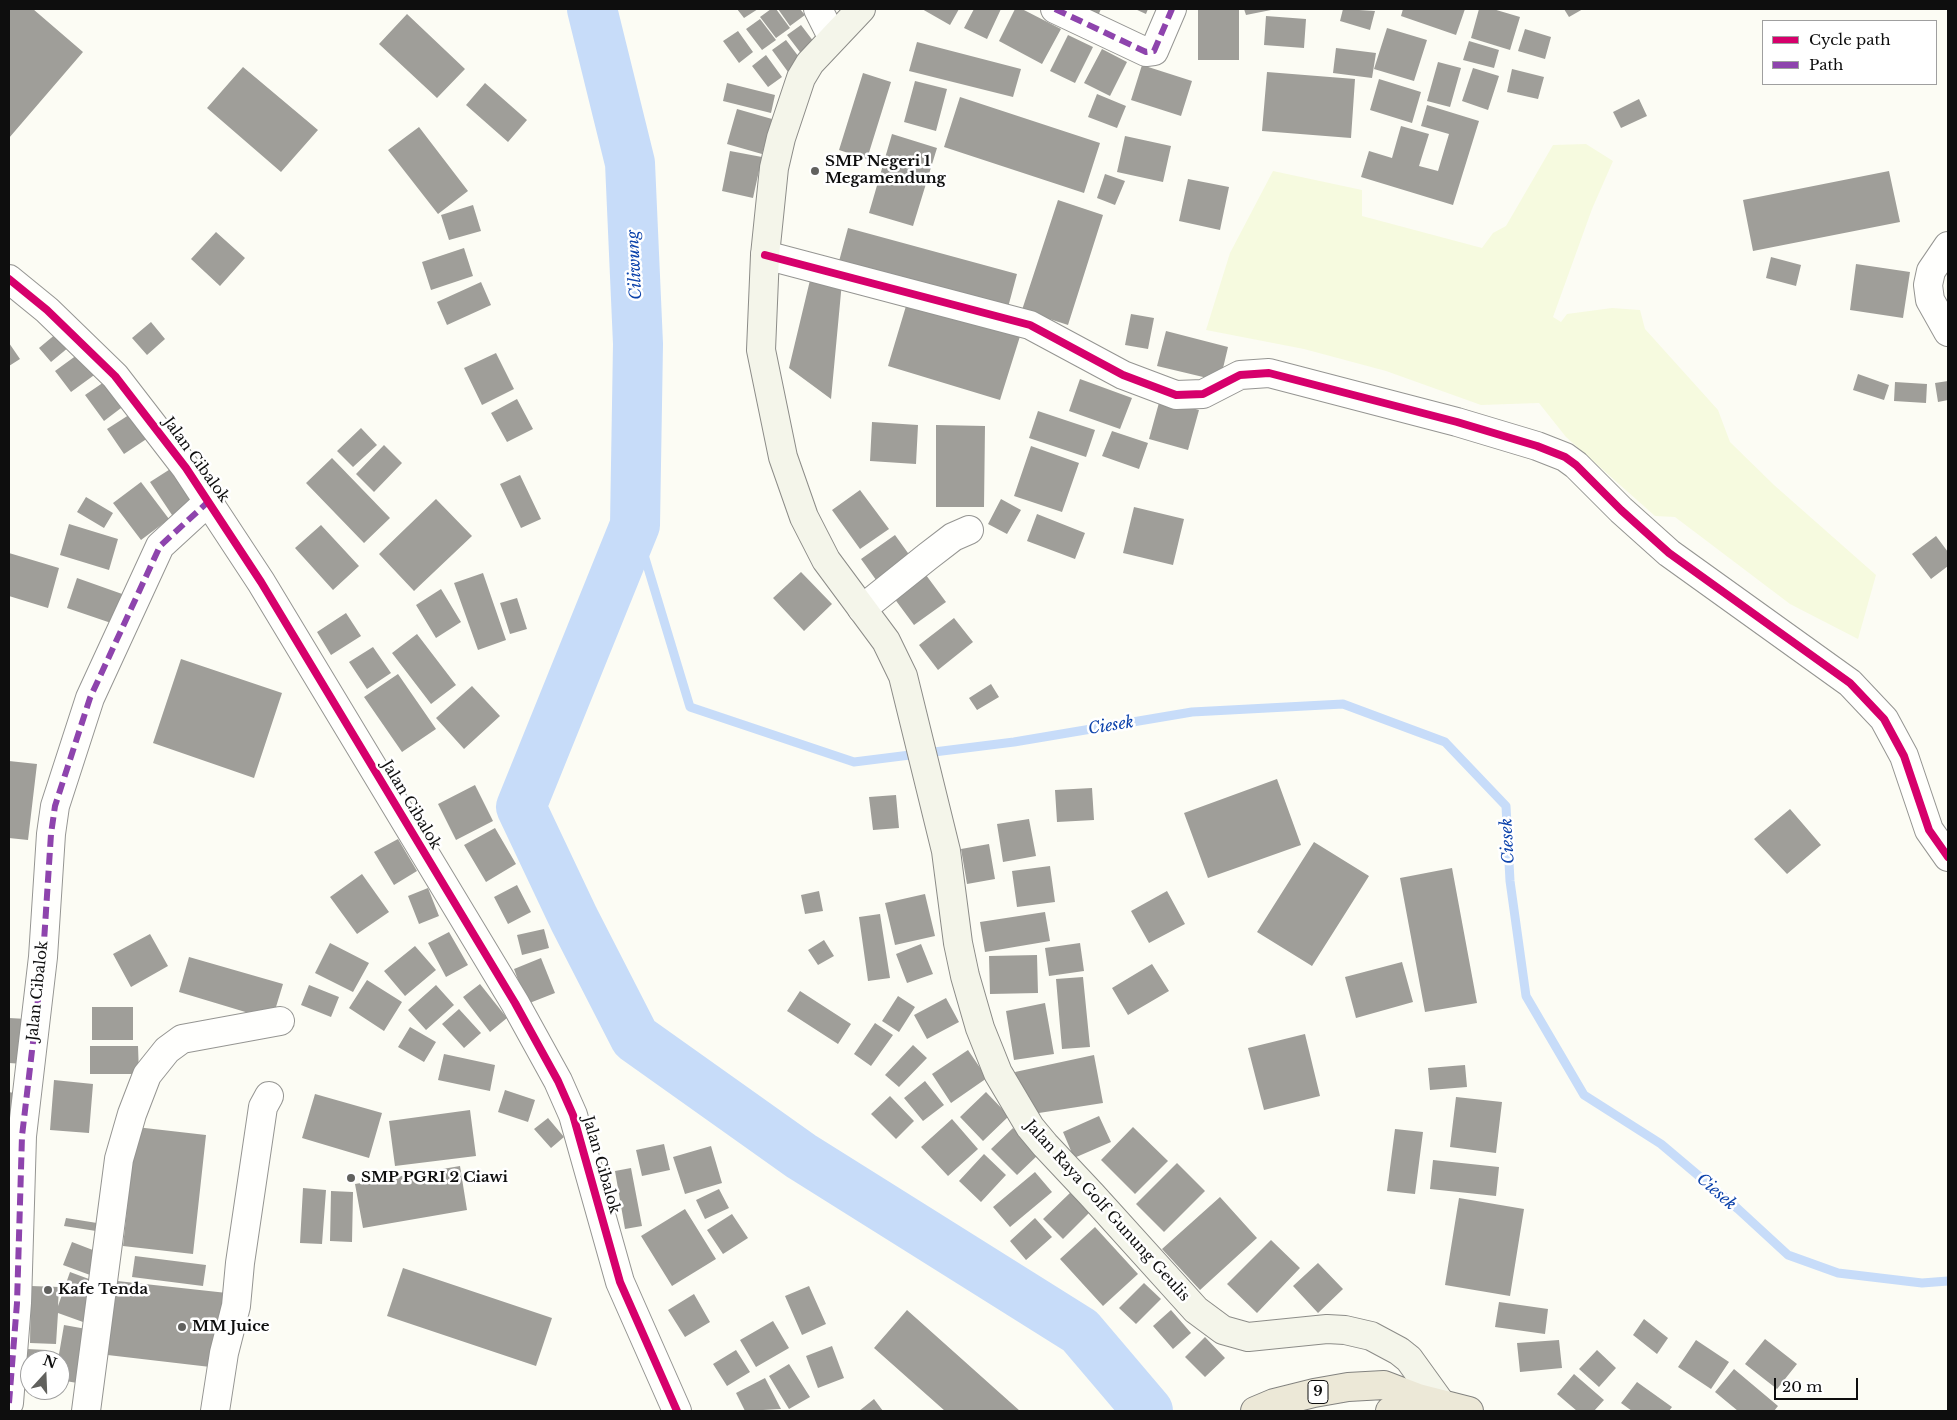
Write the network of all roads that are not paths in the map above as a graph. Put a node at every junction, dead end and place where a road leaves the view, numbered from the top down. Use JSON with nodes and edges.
{"nodes":[{"id":1,"x":818,"y":9,"type":"edge"},
{"id":2,"x":861,"y":9,"type":"edge"},
{"id":3,"x":1056,"y":9,"type":"edge"},
{"id":4,"x":1172,"y":9,"type":"edge"},
{"id":5,"x":832,"y":37,"type":"junction"},
{"id":6,"x":1948,"y":246,"type":"edge"},
{"id":7,"x":765,"y":255,"type":"junction"},
{"id":8,"x":9,"y":279,"type":"edge"},
{"id":9,"x":1948,"y":332,"type":"edge"},
{"id":10,"x":209,"y":501,"type":"junction"},
{"id":11,"x":969,"y":530,"type":"dead end"},
{"id":12,"x":862,"y":609,"type":"junction"},
{"id":13,"x":1948,"y":857,"type":"edge"},
{"id":14,"x":280,"y":1021,"type":"dead end"},
{"id":15,"x":269,"y":1096,"type":"dead end"},
{"id":16,"x":1429,"y":1400,"type":"junction"},
{"id":17,"x":9,"y":1402,"type":"edge"},
{"id":18,"x":86,"y":1411,"type":"edge"},
{"id":19,"x":215,"y":1411,"type":"edge"},
{"id":20,"x":677,"y":1411,"type":"edge"},
{"id":21,"x":1255,"y":1411,"type":"edge"},
{"id":22,"x":1390,"y":1411,"type":"edge"},
{"id":23,"x":1469,"y":1411,"type":"edge"}],
"edges":[{"from":1,"to":5,"type":"street"},
{"from":2,"to":5,"type":"main road","name":"Jalan Raya Golf Gunung Geulis"},
{"from":3,"to":4,"type":"street"},
{"from":5,"to":7,"type":"main road","name":"Jalan Raya Golf Gunung Geulis"},
{"from":6,"to":9,"type":"street"},
{"from":7,"to":12,"type":"main road","name":"Jalan Raya Golf Gunung Geulis"},
{"from":7,"to":13,"type":"street"},
{"from":8,"to":10,"type":"street","name":"Jalan Cibalok"},
{"from":10,"to":17,"type":"street","name":"Jalan Cibalok"},
{"from":10,"to":20,"type":"street","name":"Jalan Cibalok"},
{"from":11,"to":12,"type":"street"},
{"from":12,"to":16,"type":"main road","name":"Jalan Raya Golf Gunung Geulis"},
{"from":14,"to":18,"type":"street"},
{"from":15,"to":19,"type":"street"},
{"from":16,"to":21,"type":"highway","number":"9"},
{"from":16,"to":22,"type":"highway"},
{"from":16,"to":23,"type":"highway","number":"9"}]}
